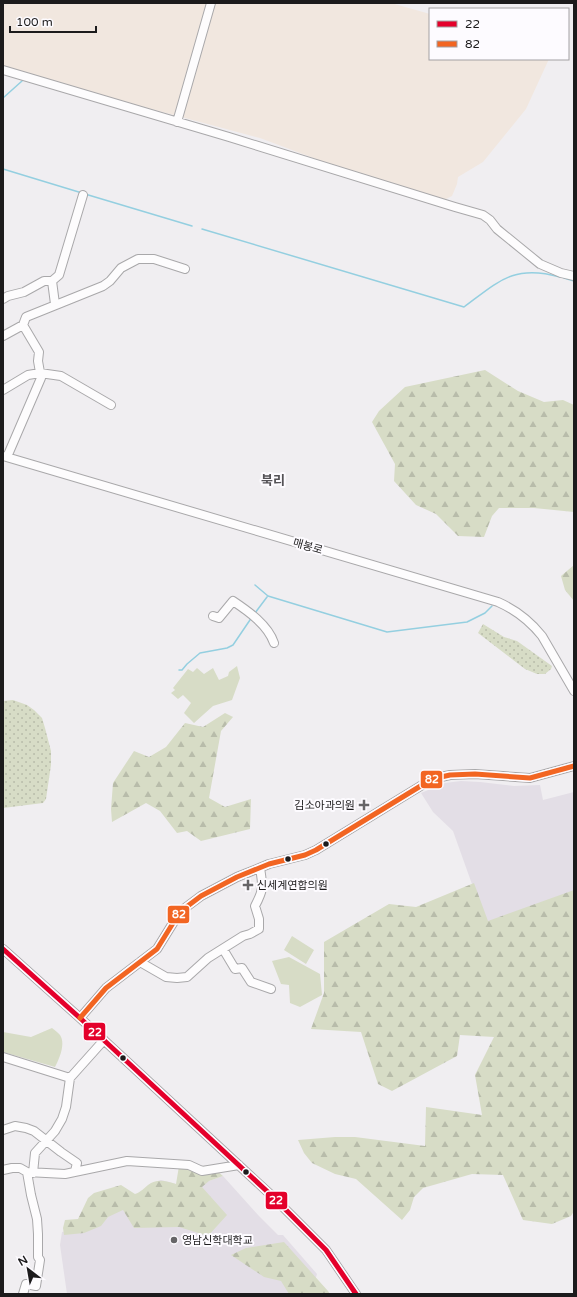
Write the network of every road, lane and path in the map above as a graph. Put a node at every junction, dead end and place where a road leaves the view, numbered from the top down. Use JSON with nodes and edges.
{"nodes":[{"id":1,"x":211,"y":3,"type":"edge"},
{"id":2,"x":3,"y":70,"type":"edge"},
{"id":3,"x":177,"y":122,"type":"junction"},
{"id":4,"x":84,"y":195,"type":"dead end"},
{"id":5,"x":185,"y":269,"type":"dead end"},
{"id":6,"x":574,"y":276,"type":"edge"},
{"id":7,"x":52,"y":282,"type":"junction"},
{"id":8,"x":3,"y":299,"type":"edge"},
{"id":9,"x":55,"y":304,"type":"junction"},
{"id":10,"x":23,"y":325,"type":"junction"},
{"id":11,"x":3,"y":336,"type":"edge"},
{"id":12,"x":40,"y":373,"type":"junction"},
{"id":13,"x":3,"y":390,"type":"edge"},
{"id":14,"x":111,"y":405,"type":"dead end"},
{"id":15,"x":5,"y":457,"type":"edge"},
{"id":16,"x":216,"y":617,"type":"dead end"},
{"id":17,"x":274,"y":643,"type":"dead end"},
{"id":18,"x":574,"y":691,"type":"edge"},
{"id":19,"x":574,"y":766,"type":"edge"},
{"id":20,"x":260,"y":868,"type":"junction"},
{"id":21,"x":3,"y":949,"type":"edge"},
{"id":22,"x":223,"y":949,"type":"junction"},
{"id":23,"x":140,"y":962,"type":"junction"},
{"id":24,"x":271,"y":989,"type":"dead end"},
{"id":25,"x":80,"y":1018,"type":"junction"},
{"id":26,"x":104,"y":1040,"type":"junction"},
{"id":27,"x":3,"y":1057,"type":"edge"},
{"id":28,"x":70,"y":1078,"type":"junction"},
{"id":29,"x":3,"y":1130,"type":"edge"},
{"id":30,"x":47,"y":1142,"type":"junction"},
{"id":31,"x":238,"y":1165,"type":"junction"},
{"id":32,"x":3,"y":1170,"type":"edge"},
{"id":33,"x":75,"y":1171,"type":"junction"},
{"id":34,"x":30,"y":1173,"type":"junction"},
{"id":35,"x":23,"y":1294,"type":"edge"},
{"id":36,"x":356,"y":1294,"type":"edge"}],
"edges":[{"from":1,"to":3,"type":"street"},
{"from":2,"to":3,"type":"street"},
{"from":3,"to":6,"type":"street"},
{"from":4,"to":7,"type":"street"},
{"from":5,"to":9,"type":"street"},
{"from":7,"to":8,"type":"street"},
{"from":7,"to":9,"type":"street"},
{"from":9,"to":10,"type":"street"},
{"from":10,"to":11,"type":"street"},
{"from":10,"to":12,"type":"street"},
{"from":12,"to":13,"type":"street"},
{"from":12,"to":14,"type":"street"},
{"from":12,"to":15,"type":"street"},
{"from":15,"to":18,"type":"street","name":"매봉로"},
{"from":16,"to":17,"type":"street"},
{"from":19,"to":20,"type":"street"},
{"from":20,"to":22,"type":"street"},
{"from":20,"to":23,"type":"street"},
{"from":21,"to":25,"type":"street"},
{"from":22,"to":23,"type":"street"},
{"from":22,"to":24,"type":"street"},
{"from":23,"to":25,"type":"street"},
{"from":25,"to":26,"type":"street"},
{"from":26,"to":28,"type":"street"},
{"from":26,"to":31,"type":"street"},
{"from":27,"to":28,"type":"street"},
{"from":28,"to":30,"type":"street"},
{"from":29,"to":30,"type":"street"},
{"from":30,"to":33,"type":"street"},
{"from":30,"to":34,"type":"street"},
{"from":31,"to":33,"type":"street"},
{"from":31,"to":36,"type":"street"},
{"from":32,"to":34,"type":"street"},
{"from":33,"to":34,"type":"street"},
{"from":34,"to":35,"type":"street"}]}
